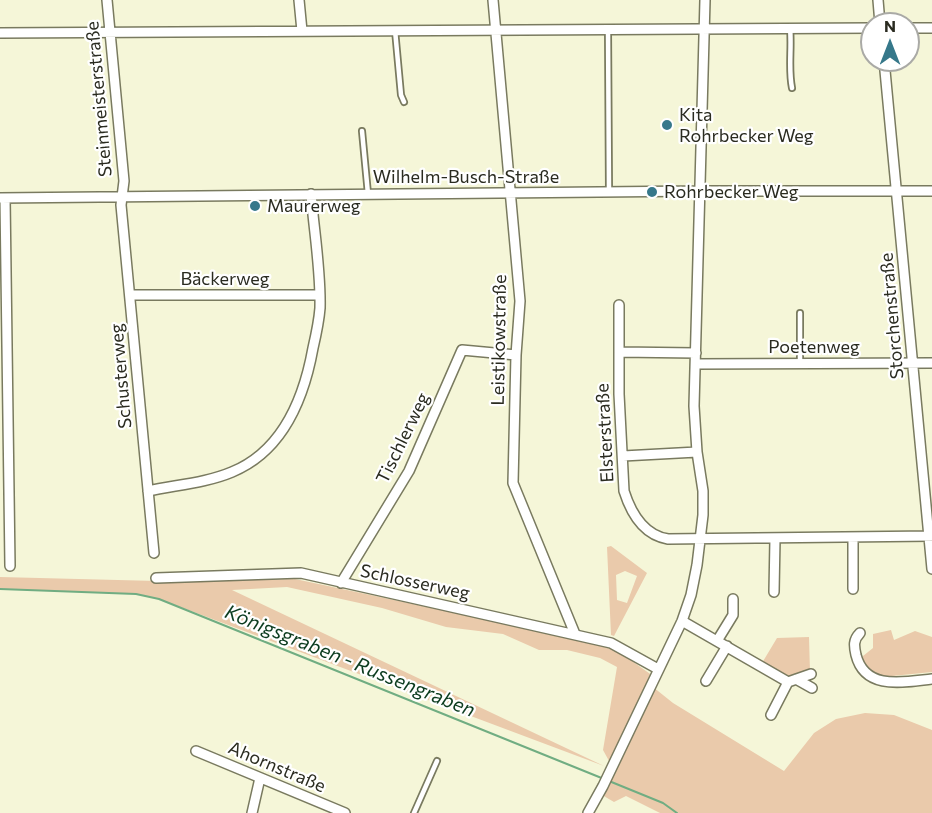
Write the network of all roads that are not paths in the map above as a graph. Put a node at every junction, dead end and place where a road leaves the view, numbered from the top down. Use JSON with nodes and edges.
{"nodes":[{"id":1,"x":107,"y":0,"type":"edge"},
{"id":2,"x":298,"y":0,"type":"edge"},
{"id":3,"x":493,"y":0,"type":"edge"},
{"id":4,"x":705,"y":0,"type":"edge"},
{"id":5,"x":704,"y":28,"type":"junction"},
{"id":6,"x":790,"y":28,"type":"junction"},
{"id":7,"x":860,"y":28,"type":"edge"},
{"id":8,"x":608,"y":29,"type":"junction"},
{"id":9,"x":395,"y":30,"type":"junction"},
{"id":10,"x":495,"y":30,"type":"junction"},
{"id":11,"x":302,"y":31,"type":"junction"},
{"id":12,"x":110,"y":32,"type":"junction"},
{"id":13,"x":0,"y":33,"type":"edge"},
{"id":14,"x":886,"y":72,"type":"edge"},
{"id":15,"x":792,"y":88,"type":"dead end"},
{"id":16,"x":404,"y":102,"type":"dead end"},
{"id":17,"x":362,"y":130,"type":"dead end"},
{"id":18,"x":699,"y":191,"type":"junction"},
{"id":19,"x":897,"y":191,"type":"junction"},
{"id":20,"x":932,"y":191,"type":"edge"},
{"id":21,"x":609,"y":192,"type":"junction"},
{"id":22,"x":511,"y":193,"type":"junction"},
{"id":23,"x":311,"y":194,"type":"junction"},
{"id":24,"x":368,"y":194,"type":"junction"},
{"id":25,"x":123,"y":195,"type":"junction"},
{"id":26,"x":3,"y":198,"type":"edge"},
{"id":27,"x":130,"y":295,"type":"junction"},
{"id":28,"x":320,"y":295,"type":"junction"},
{"id":29,"x":619,"y":305,"type":"dead end"},
{"id":30,"x":800,"y":313,"type":"dead end"},
{"id":31,"x":4,"y":334,"type":"edge"},
{"id":32,"x":619,"y":352,"type":"junction"},
{"id":33,"x":696,"y":353,"type":"junction"},
{"id":34,"x":516,"y":355,"type":"junction"},
{"id":35,"x":800,"y":363,"type":"junction"},
{"id":36,"x":914,"y":363,"type":"junction"},
{"id":37,"x":932,"y":363,"type":"edge"},
{"id":38,"x":696,"y":364,"type":"junction"},
{"id":39,"x":697,"y":452,"type":"junction"},
{"id":40,"x":623,"y":456,"type":"junction"},
{"id":41,"x":148,"y":491,"type":"junction"},
{"id":42,"x":930,"y":536,"type":"edge"},
{"id":43,"x":853,"y":538,"type":"junction"},
{"id":44,"x":701,"y":539,"type":"junction"},
{"id":45,"x":775,"y":539,"type":"junction"},
{"id":46,"x":154,"y":553,"type":"dead end"},
{"id":47,"x":10,"y":566,"type":"dead end"},
{"id":48,"x":932,"y":569,"type":"edge"},
{"id":49,"x":156,"y":578,"type":"dead end"},
{"id":50,"x":341,"y":583,"type":"junction"},
{"id":51,"x":853,"y":590,"type":"dead end"},
{"id":52,"x":774,"y":592,"type":"dead end"},
{"id":53,"x":733,"y":599,"type":"dead end"},
{"id":54,"x":682,"y":621,"type":"junction"},
{"id":55,"x":860,"y":633,"type":"dead end"},
{"id":56,"x":575,"y":634,"type":"junction"},
{"id":57,"x":717,"y":641,"type":"junction"},
{"id":58,"x":727,"y":646,"type":"junction"},
{"id":59,"x":657,"y":671,"type":"junction"},
{"id":60,"x":811,"y":674,"type":"dead end"},
{"id":61,"x":932,"y":679,"type":"edge"},
{"id":62,"x":706,"y":681,"type":"dead end"},
{"id":63,"x":792,"y":681,"type":"junction"},
{"id":64,"x":812,"y":688,"type":"dead end"},
{"id":65,"x":771,"y":715,"type":"dead end"},
{"id":66,"x":196,"y":751,"type":"dead end"},
{"id":67,"x":437,"y":761,"type":"dead end"},
{"id":68,"x":260,"y":778,"type":"junction"},
{"id":69,"x":330,"y":810,"type":"edge"},
{"id":70,"x":252,"y":813,"type":"edge"},
{"id":71,"x":345,"y":813,"type":"edge"},
{"id":72,"x":414,"y":813,"type":"edge"},
{"id":73,"x":588,"y":813,"type":"edge"}],
"edges":[{"from":1,"to":12,"type":"street","name":"Steinmeisterstraße"},
{"from":2,"to":11,"type":"street"},
{"from":3,"to":10,"type":"street","name":"Leistikowstraße"},
{"from":4,"to":5,"type":"street"},
{"from":5,"to":6,"type":"street"},
{"from":5,"to":8,"type":"street"},
{"from":5,"to":18,"type":"street"},
{"from":6,"to":7,"type":"street"},
{"from":6,"to":15,"type":"lane"},
{"from":8,"to":10,"type":"street"},
{"from":8,"to":21,"type":"lane"},
{"from":9,"to":10,"type":"street"},
{"from":9,"to":11,"type":"street"},
{"from":9,"to":16,"type":"lane"},
{"from":10,"to":22,"type":"street","name":"Leistikowstraße"},
{"from":11,"to":12,"type":"street"},
{"from":12,"to":13,"type":"street"},
{"from":12,"to":25,"type":"street","name":"Steinmeisterstraße"},
{"from":14,"to":19,"type":"street","name":"Storchenstraße"},
{"from":17,"to":24,"type":"lane"},
{"from":18,"to":19,"type":"street","name":"Wilhelm-Busch-Straße"},
{"from":18,"to":21,"type":"street","name":"Wilhelm-Busch-Straße"},
{"from":18,"to":33,"type":"street"},
{"from":19,"to":20,"type":"street","name":"Wilhelm-Busch-Straße"},
{"from":19,"to":36,"type":"street","name":"Storchenstraße"},
{"from":21,"to":22,"type":"street","name":"Wilhelm-Busch-Straße"},
{"from":22,"to":24,"type":"street","name":"Wilhelm-Busch-Straße"},
{"from":22,"to":34,"type":"street","name":"Leistikowstraße"},
{"from":23,"to":24,"type":"street","name":"Wilhelm-Busch-Straße"},
{"from":23,"to":25,"type":"street","name":"Wilhelm-Busch-Straße"},
{"from":23,"to":28,"type":"street"},
{"from":25,"to":26,"type":"street","name":"Wilhelm-Busch-Straße"},
{"from":25,"to":27,"type":"street","name":"Schusterweg"},
{"from":26,"to":31,"type":"street"},
{"from":27,"to":28,"type":"street","name":"Bäckerweg"},
{"from":27,"to":41,"type":"street","name":"Schusterweg"},
{"from":28,"to":41,"type":"street"},
{"from":29,"to":32,"type":"street","name":"Elsterstraße"},
{"from":30,"to":35,"type":"lane"},
{"from":31,"to":47,"type":"street"},
{"from":32,"to":33,"type":"street"},
{"from":32,"to":40,"type":"street","name":"Elsterstraße"},
{"from":33,"to":38,"type":"street"},
{"from":34,"to":50,"type":"street","name":"Tischlerweg"},
{"from":34,"to":56,"type":"street","name":"Leistikowstraße"},
{"from":35,"to":36,"type":"street","name":"Poetenweg"},
{"from":35,"to":38,"type":"street","name":"Poetenweg"},
{"from":36,"to":37,"type":"street","name":"Poetenweg"},
{"from":36,"to":42,"type":"street","name":"Storchenstraße"},
{"from":38,"to":39,"type":"street"},
{"from":39,"to":40,"type":"street"},
{"from":39,"to":44,"type":"street"},
{"from":40,"to":44,"type":"street","name":"Elsterstraße"},
{"from":41,"to":46,"type":"street","name":"Schusterweg"},
{"from":42,"to":43,"type":"street","name":"Elsterstraße"},
{"from":42,"to":48,"type":"street","name":"Storchenstraße"},
{"from":43,"to":45,"type":"street","name":"Elsterstraße"},
{"from":43,"to":51,"type":"street"},
{"from":44,"to":45,"type":"street","name":"Elsterstraße"},
{"from":44,"to":54,"type":"street"},
{"from":45,"to":52,"type":"street"},
{"from":49,"to":50,"type":"street","name":"Schlosserweg"},
{"from":50,"to":56,"type":"street","name":"Schlosserweg"},
{"from":53,"to":57,"type":"street"},
{"from":54,"to":57,"type":"street"},
{"from":54,"to":59,"type":"street"},
{"from":55,"to":61,"type":"street"},
{"from":56,"to":59,"type":"street","name":"Schlosserweg"},
{"from":57,"to":58,"type":"street"},
{"from":58,"to":62,"type":"street"},
{"from":58,"to":63,"type":"street"},
{"from":59,"to":73,"type":"street"},
{"from":60,"to":63,"type":"street"},
{"from":63,"to":64,"type":"street"},
{"from":63,"to":65,"type":"street"},
{"from":66,"to":68,"type":"street","name":"Ahornstraße"},
{"from":67,"to":72,"type":"lane"},
{"from":68,"to":69,"type":"street","name":"Ahornstraße"},
{"from":68,"to":70,"type":"street"},
{"from":69,"to":71,"type":"street","name":"Ahornstraße"}]}
